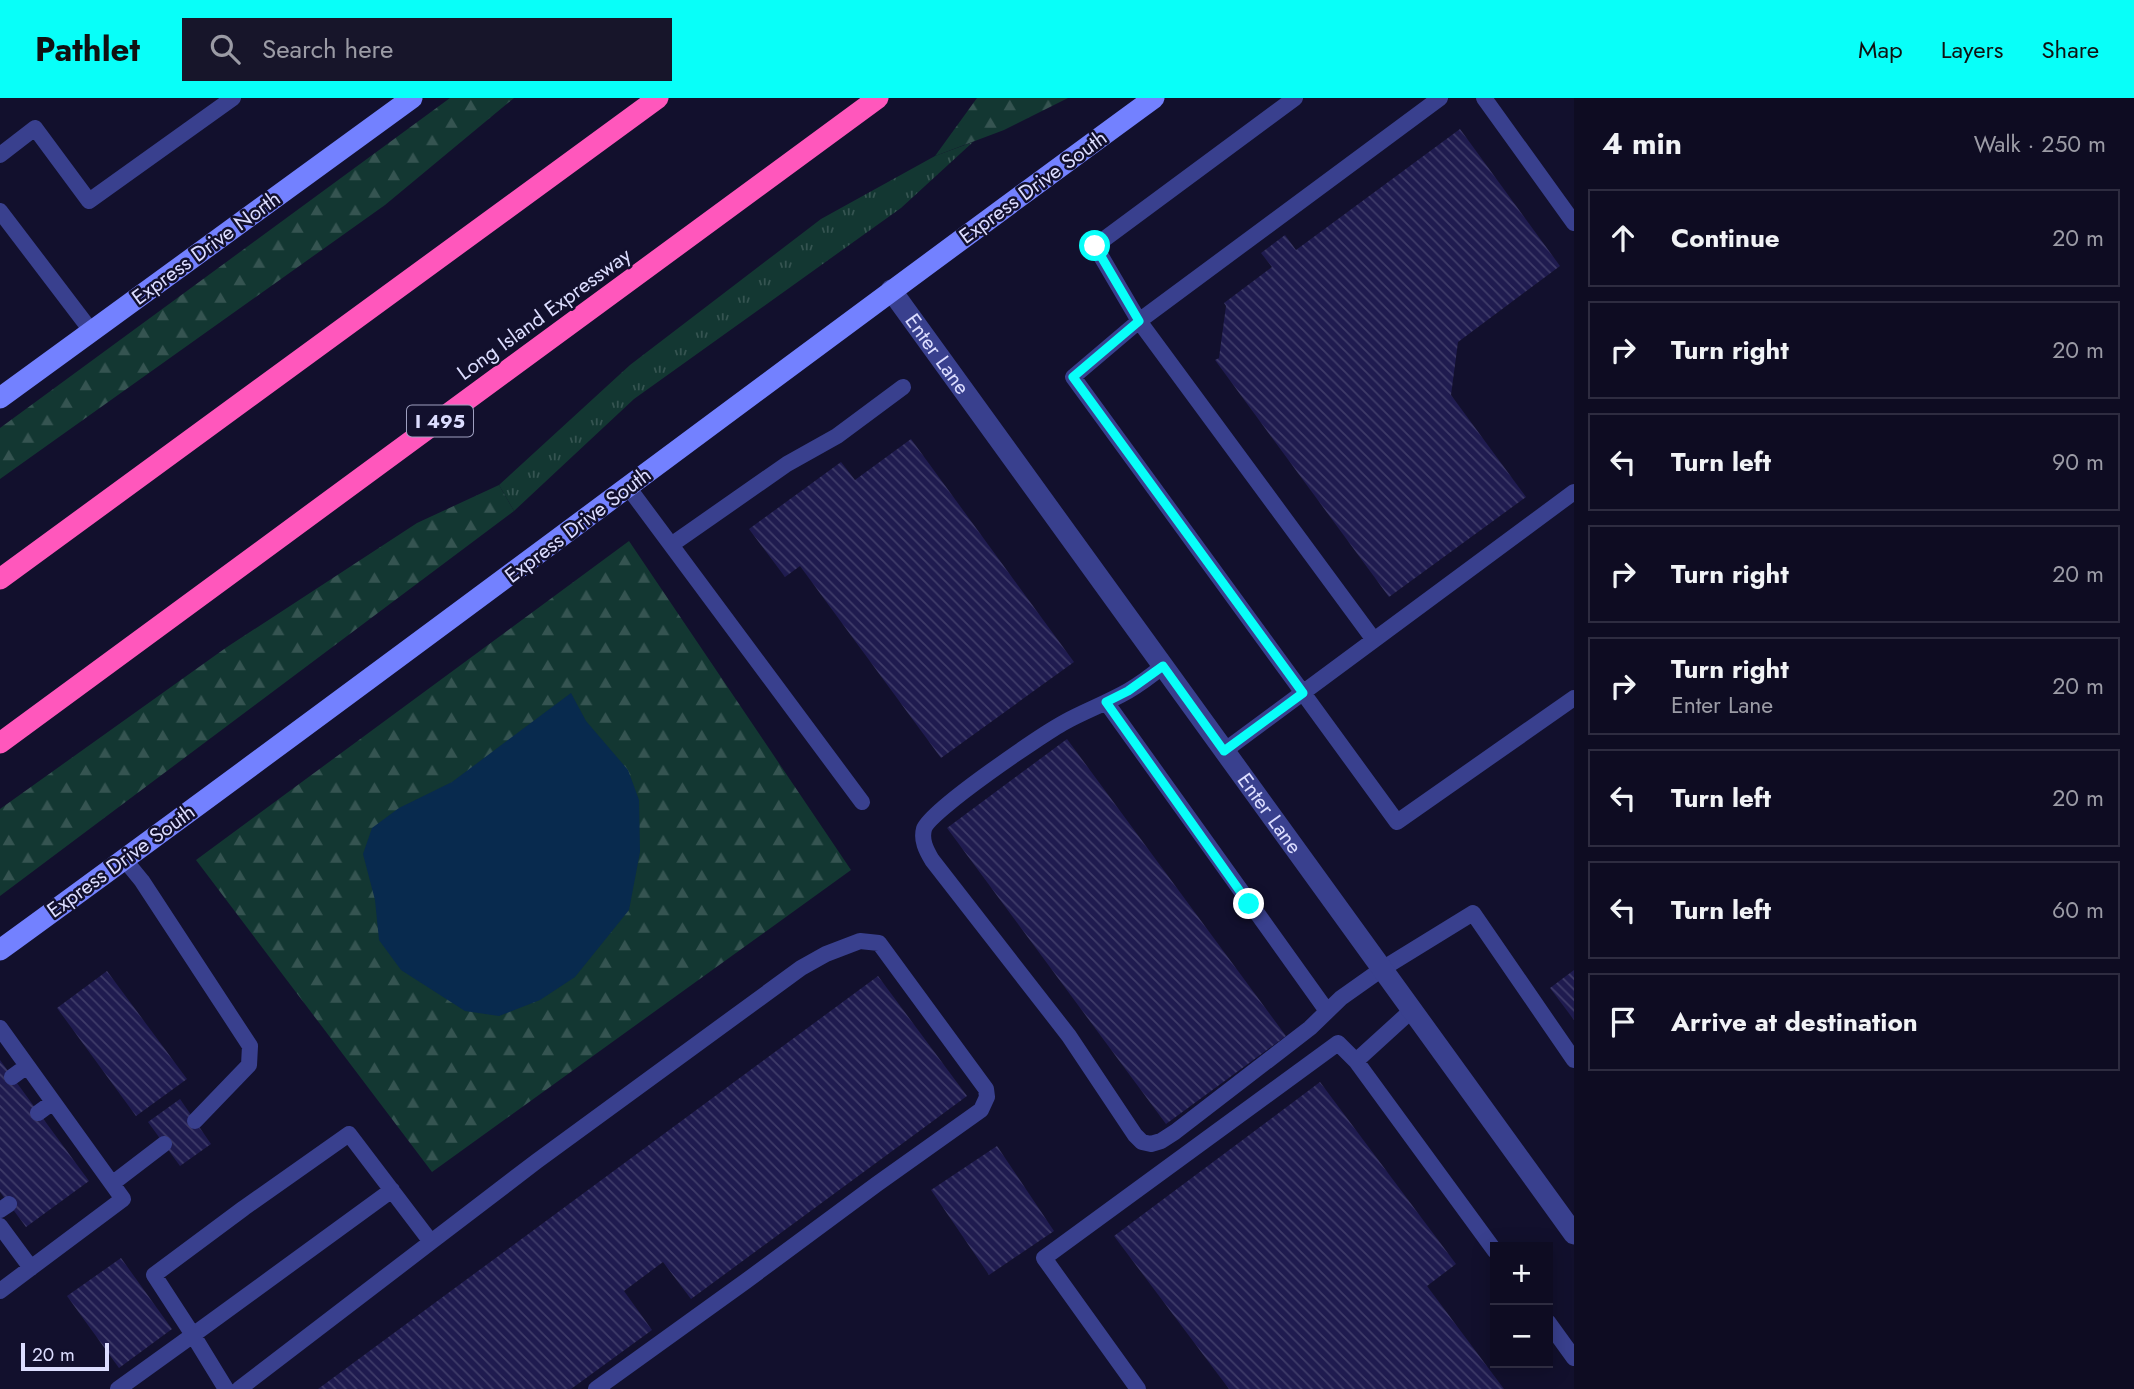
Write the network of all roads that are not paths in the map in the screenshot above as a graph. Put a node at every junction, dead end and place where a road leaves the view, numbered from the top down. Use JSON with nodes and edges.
{"nodes":[{"id":1,"x":233,"y":98,"type":"edge"},
{"id":2,"x":412,"y":98,"type":"edge"},
{"id":3,"x":659,"y":98,"type":"edge"},
{"id":4,"x":878,"y":98,"type":"edge"},
{"id":5,"x":1154,"y":98,"type":"edge"},
{"id":6,"x":1295,"y":98,"type":"edge"},
{"id":7,"x":1440,"y":98,"type":"edge"},
{"id":8,"x":1484,"y":98,"type":"edge"},
{"id":9,"x":0,"y":155,"type":"edge"},
{"id":10,"x":0,"y":211,"type":"edge"},
{"id":11,"x":1574,"y":223,"type":"edge"},
{"id":12,"x":891,"y":290,"type":"junction"},
{"id":13,"x":1139,"y":321,"type":"junction"},
{"id":14,"x":92,"y":332,"type":"junction"},
{"id":15,"x":903,"y":387,"type":"dead end"},
{"id":16,"x":0,"y":398,"type":"edge"},
{"id":17,"x":628,"y":487,"type":"junction"},
{"id":18,"x":1574,"y":492,"type":"edge"},
{"id":19,"x":671,"y":545,"type":"junction"},
{"id":20,"x":0,"y":579,"type":"edge"},
{"id":21,"x":1374,"y":640,"type":"junction"},
{"id":22,"x":1163,"y":666,"type":"junction"},
{"id":23,"x":1303,"y":693,"type":"junction"},
{"id":24,"x":1574,"y":698,"type":"edge"},
{"id":25,"x":1106,"y":702,"type":"junction"},
{"id":26,"x":0,"y":743,"type":"edge"},
{"id":27,"x":1224,"y":751,"type":"junction"},
{"id":28,"x":862,"y":802,"type":"dead end"},
{"id":29,"x":124,"y":859,"type":"junction"},
{"id":30,"x":0,"y":950,"type":"edge"},
{"id":31,"x":1382,"y":969,"type":"junction"},
{"id":32,"x":1412,"y":1010,"type":"junction"},
{"id":33,"x":1327,"y":1011,"type":"junction"},
{"id":34,"x":0,"y":1028,"type":"edge"},
{"id":35,"x":1574,"y":1060,"type":"edge"},
{"id":36,"x":1356,"y":1061,"type":"junction"},
{"id":37,"x":27,"y":1066,"type":"junction"},
{"id":38,"x":12,"y":1077,"type":"dead end"},
{"id":39,"x":53,"y":1102,"type":"junction"},
{"id":40,"x":38,"y":1113,"type":"dead end"},
{"id":41,"x":195,"y":1121,"type":"dead end"},
{"id":42,"x":164,"y":1144,"type":"dead end"},
{"id":43,"x":113,"y":1183,"type":"junction"},
{"id":44,"x":392,"y":1190,"type":"junction"},
{"id":45,"x":0,"y":1226,"type":"edge"},
{"id":46,"x":1574,"y":1234,"type":"edge"},
{"id":47,"x":431,"y":1242,"type":"junction"},
{"id":48,"x":1490,"y":1244,"type":"edge"},
{"id":49,"x":31,"y":1268,"type":"junction"},
{"id":50,"x":0,"y":1292,"type":"edge"},
{"id":51,"x":1553,"y":1329,"type":"edge"},
{"id":52,"x":193,"y":1335,"type":"junction"},
{"id":53,"x":1574,"y":1358,"type":"edge"},
{"id":54,"x":118,"y":1389,"type":"edge"},
{"id":55,"x":226,"y":1389,"type":"edge"},
{"id":56,"x":239,"y":1389,"type":"edge"},
{"id":57,"x":596,"y":1389,"type":"edge"},
{"id":58,"x":1138,"y":1389,"type":"edge"}],
"edges":[{"from":1,"to":9,"type":"lane"},
{"from":2,"to":14,"type":"main road","name":"Express Drive North"},
{"from":3,"to":20,"type":"highway"},
{"from":4,"to":26,"type":"highway","name":"Long Island Expressway","number":"I 495"},
{"from":5,"to":12,"type":"main road","name":"Express Drive South"},
{"from":6,"to":13,"type":"lane"},
{"from":7,"to":13,"type":"lane"},
{"from":8,"to":11,"type":"lane"},
{"from":10,"to":14,"type":"lane"},
{"from":12,"to":17,"type":"main road","name":"Express Drive South"},
{"from":12,"to":22,"type":"street","name":"Enter Lane"},
{"from":13,"to":21,"type":"lane"},
{"from":13,"to":23,"type":"lane"},
{"from":14,"to":16,"type":"main road","name":"Express Drive North"},
{"from":15,"to":19,"type":"lane"},
{"from":17,"to":19,"type":"lane"},
{"from":17,"to":29,"type":"main road","name":"Express Drive South"},
{"from":18,"to":21,"type":"lane"},
{"from":19,"to":28,"type":"lane"},
{"from":21,"to":23,"type":"lane"},
{"from":22,"to":25,"type":"lane"},
{"from":22,"to":27,"type":"street","name":"Enter Lane"},
{"from":23,"to":24,"type":"lane"},
{"from":23,"to":27,"type":"lane"},
{"from":25,"to":33,"type":"lane"},
{"from":25,"to":33,"type":"lane"},
{"from":27,"to":31,"type":"street","name":"Enter Lane"},
{"from":29,"to":30,"type":"main road","name":"Express Drive South"},
{"from":29,"to":41,"type":"lane"},
{"from":31,"to":32,"type":"street","name":"Enter Lane"},
{"from":31,"to":33,"type":"lane"},
{"from":31,"to":35,"type":"lane"},
{"from":32,"to":36,"type":"lane"},
{"from":32,"to":46,"type":"street","name":"Enter Lane"},
{"from":34,"to":37,"type":"lane"},
{"from":36,"to":48,"type":"lane"},
{"from":36,"to":58,"type":"lane"},
{"from":37,"to":38,"type":"lane"},
{"from":37,"to":39,"type":"lane"},
{"from":39,"to":40,"type":"lane"},
{"from":39,"to":43,"type":"lane"},
{"from":42,"to":43,"type":"lane"},
{"from":43,"to":49,"type":"lane"},
{"from":44,"to":47,"type":"lane"},
{"from":44,"to":52,"type":"lane"},
{"from":44,"to":52,"type":"lane"},
{"from":45,"to":49,"type":"lane"},
{"from":47,"to":56,"type":"lane"},
{"from":47,"to":57,"type":"lane"},
{"from":49,"to":50,"type":"lane"},
{"from":51,"to":53,"type":"lane"},
{"from":52,"to":54,"type":"lane"},
{"from":52,"to":55,"type":"lane"}]}
